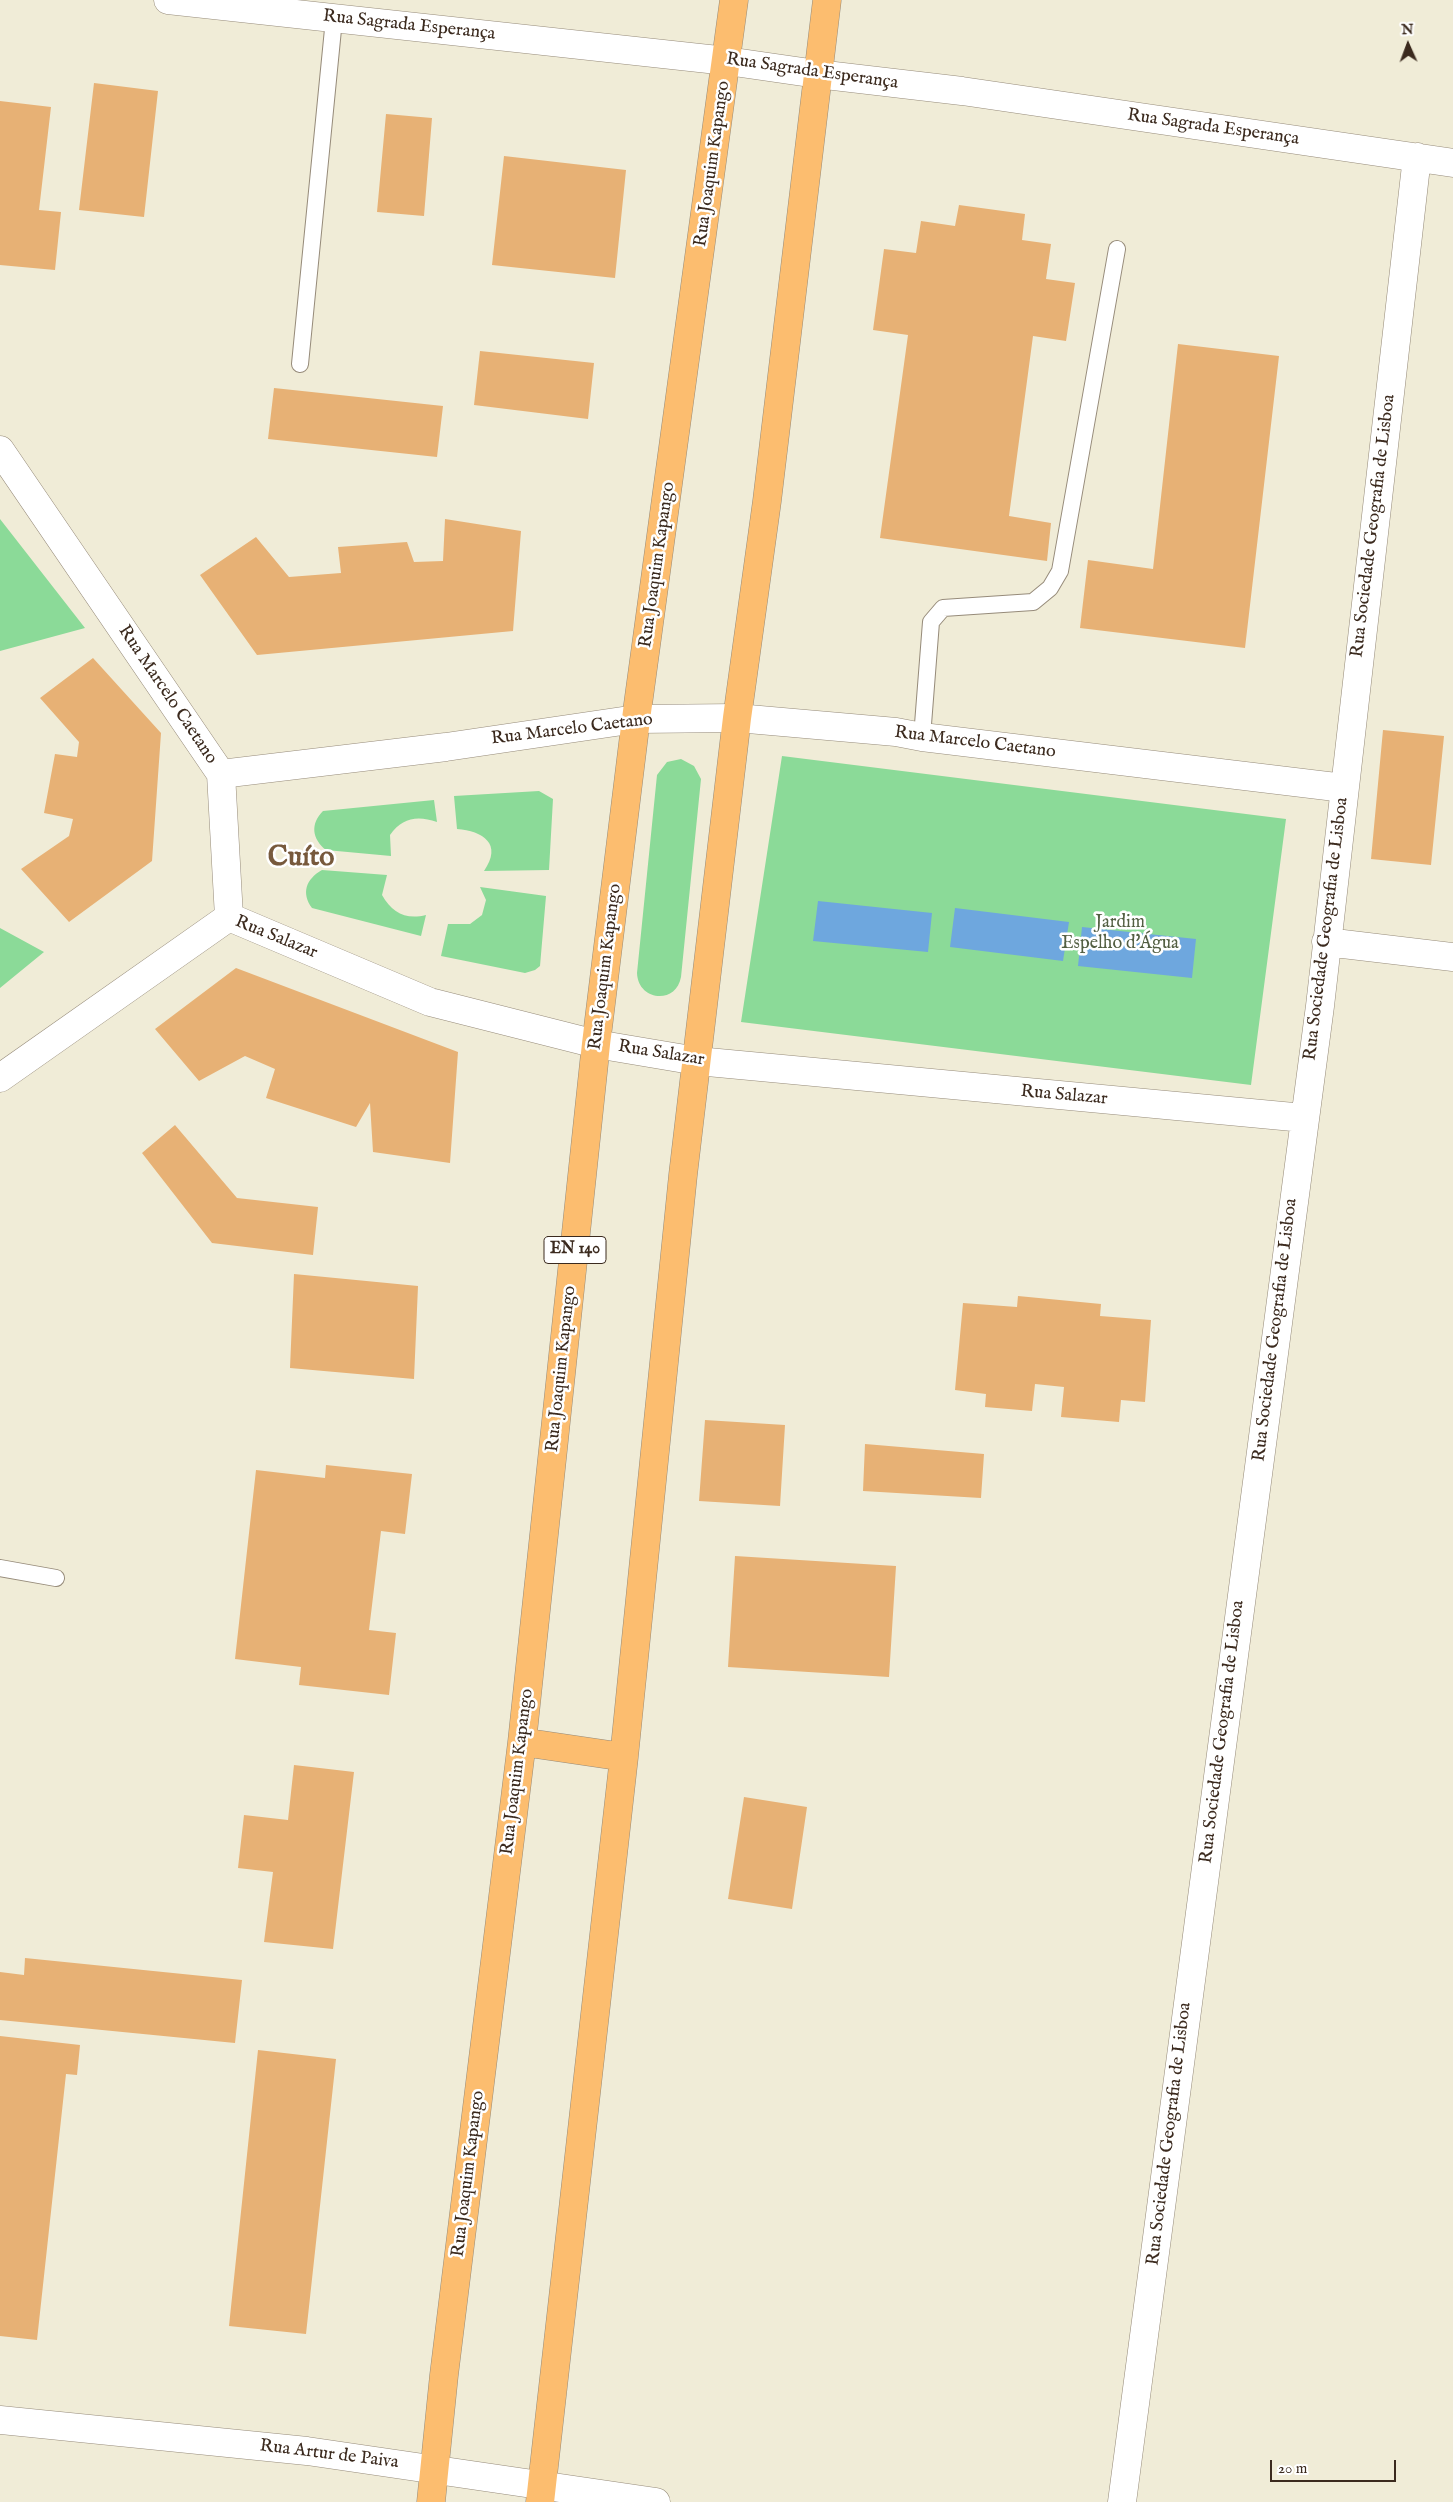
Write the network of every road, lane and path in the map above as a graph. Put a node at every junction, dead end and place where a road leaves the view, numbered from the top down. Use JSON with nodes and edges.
{"nodes":[{"id":1,"x":168,"y":0,"type":"edge"},
{"id":2,"x":734,"y":0,"type":"edge"},
{"id":3,"x":828,"y":0,"type":"edge"},
{"id":4,"x":334,"y":19,"type":"junction"},
{"id":5,"x":727,"y":61,"type":"junction"},
{"id":6,"x":818,"y":74,"type":"junction"},
{"id":7,"x":1417,"y":157,"type":"junction"},
{"id":8,"x":1453,"y":163,"type":"edge"},
{"id":9,"x":1117,"y":250,"type":"dead end"},
{"id":10,"x":300,"y":364,"type":"dead end"},
{"id":11,"x":0,"y":450,"type":"edge"},
{"id":12,"x":737,"y":718,"type":"junction"},
{"id":13,"x":636,"y":719,"type":"junction"},
{"id":14,"x":922,"y":737,"type":"junction"},
{"id":15,"x":222,"y":774,"type":"junction"},
{"id":16,"x":1344,"y":788,"type":"junction"},
{"id":17,"x":228,"y":917,"type":"junction"},
{"id":18,"x":1326,"y":942,"type":"junction"},
{"id":19,"x":1453,"y":957,"type":"edge"},
{"id":20,"x":596,"y":1044,"type":"junction"},
{"id":21,"x":697,"y":1061,"type":"junction"},
{"id":22,"x":0,"y":1078,"type":"edge"},
{"id":23,"x":1304,"y":1118,"type":"junction"},
{"id":24,"x":0,"y":1568,"type":"edge"},
{"id":25,"x":56,"y":1578,"type":"dead end"},
{"id":26,"x":522,"y":1742,"type":"junction"},
{"id":27,"x":624,"y":1757,"type":"junction"},
{"id":28,"x":0,"y":2420,"type":"edge"},
{"id":29,"x":434,"y":2468,"type":"junction"},
{"id":30,"x":542,"y":2494,"type":"edge"},
{"id":31,"x":431,"y":2502,"type":"edge"},
{"id":32,"x":656,"y":2502,"type":"edge"},
{"id":33,"x":1122,"y":2502,"type":"edge"}],
"edges":[{"from":1,"to":4,"type":"street","name":"Rua Sagrada Esperança"},
{"from":2,"to":5,"type":"main road","name":"Rua Joaquim Kapango","number":"EN 140"},
{"from":3,"to":6,"type":"main road"},
{"from":4,"to":5,"type":"street","name":"Rua Sagrada Esperança"},
{"from":4,"to":10,"type":"lane"},
{"from":5,"to":6,"type":"street","name":"Rua Sagrada Esperança"},
{"from":5,"to":13,"type":"main road","name":"Rua Joaquim Kapango","number":"EN 140"},
{"from":6,"to":7,"type":"street","name":"Rua Sagrada Esperança"},
{"from":6,"to":12,"type":"main road"},
{"from":7,"to":8,"type":"street","name":"Rua Sagrada Esperança"},
{"from":7,"to":16,"type":"street","name":"Rua Sociedade Geografia de Lisboa"},
{"from":9,"to":14,"type":"lane"},
{"from":11,"to":15,"type":"street","name":"Rua Marcelo Caetano"},
{"from":12,"to":13,"type":"street","name":"Rua Marcelo Caetano"},
{"from":12,"to":14,"type":"street","name":"Rua Marcelo Caetano"},
{"from":12,"to":21,"type":"main road"},
{"from":13,"to":15,"type":"street","name":"Rua Marcelo Caetano"},
{"from":13,"to":20,"type":"main road","name":"Rua Joaquim Kapango","number":"EN 140"},
{"from":14,"to":16,"type":"street","name":"Rua Marcelo Caetano"},
{"from":15,"to":17,"type":"street"},
{"from":16,"to":18,"type":"street","name":"Rua Sociedade Geografia de Lisboa"},
{"from":17,"to":20,"type":"street","name":"Rua Salazar"},
{"from":17,"to":22,"type":"street","name":"Rua Salazar"},
{"from":18,"to":19,"type":"street"},
{"from":18,"to":23,"type":"street","name":"Rua Sociedade Geografia de Lisboa"},
{"from":20,"to":21,"type":"street","name":"Rua Salazar"},
{"from":20,"to":26,"type":"main road","name":"Rua Joaquim Kapango","number":"EN 140"},
{"from":21,"to":23,"type":"street","name":"Rua Salazar"},
{"from":21,"to":27,"type":"main road"},
{"from":23,"to":33,"type":"street","name":"Rua Sociedade Geografia de Lisboa"},
{"from":24,"to":25,"type":"lane"},
{"from":26,"to":27,"type":"main road"},
{"from":26,"to":29,"type":"main road","name":"Rua Joaquim Kapango","number":"EN 140"},
{"from":27,"to":30,"type":"main road"},
{"from":28,"to":29,"type":"street","name":"Rua Artur de Paiva"},
{"from":29,"to":30,"type":"street","name":"Rua Artur de Paiva"},
{"from":29,"to":31,"type":"main road","name":"Rua Joaquim Kapango","number":"EN 140"},
{"from":30,"to":32,"type":"street","name":"Rua Artur de Paiva"}]}
